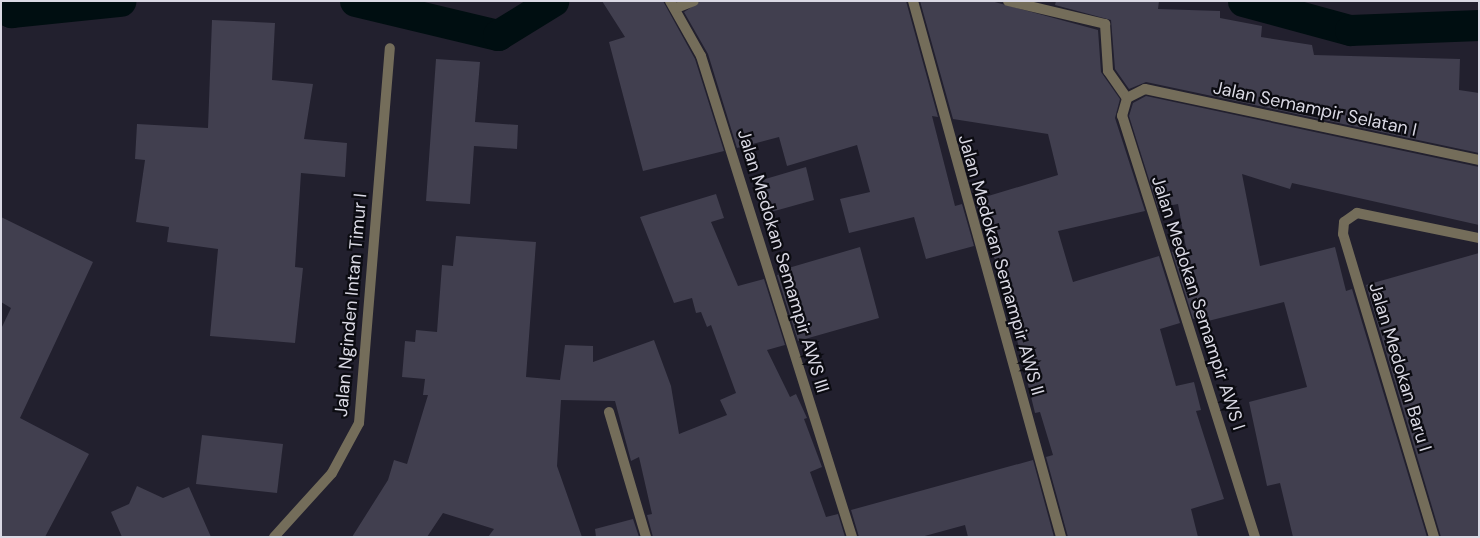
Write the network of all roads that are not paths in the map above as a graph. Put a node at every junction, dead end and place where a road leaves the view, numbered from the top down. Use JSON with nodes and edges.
{"nodes":[{"id":1,"x":694,"y":1,"type":"edge"},
{"id":2,"x":913,"y":1,"type":"edge"},
{"id":3,"x":1008,"y":1,"type":"edge"},
{"id":4,"x":673,"y":5,"type":"edge"},
{"id":5,"x":390,"y":48,"type":"dead end"},
{"id":6,"x":1126,"y":98,"type":"junction"},
{"id":7,"x":1479,"y":160,"type":"edge"},
{"id":8,"x":1479,"y":238,"type":"edge"},
{"id":9,"x":609,"y":412,"type":"dead end"},
{"id":10,"x":274,"y":537,"type":"edge"},
{"id":11,"x":646,"y":537,"type":"edge"},
{"id":12,"x":852,"y":537,"type":"edge"},
{"id":13,"x":1061,"y":537,"type":"edge"},
{"id":14,"x":1256,"y":537,"type":"edge"},
{"id":15,"x":1434,"y":537,"type":"edge"}],
"edges":[{"from":1,"to":4,"type":"street"},
{"from":2,"to":13,"type":"street","name":"Jalan Medokan Semampir AWS II"},
{"from":3,"to":6,"type":"street"},
{"from":4,"to":12,"type":"street","name":"Jalan Medokan Semampir AWS III"},
{"from":5,"to":10,"type":"street","name":"Jalan Nginden Intan Timur I"},
{"from":6,"to":7,"type":"street","name":"Jalan Semampir Selatan I"},
{"from":6,"to":14,"type":"street","name":"Jalan Medokan Semampir AWS I"},
{"from":8,"to":15,"type":"street","name":"Jalan Medokan Baru I"},
{"from":9,"to":11,"type":"street"}]}
